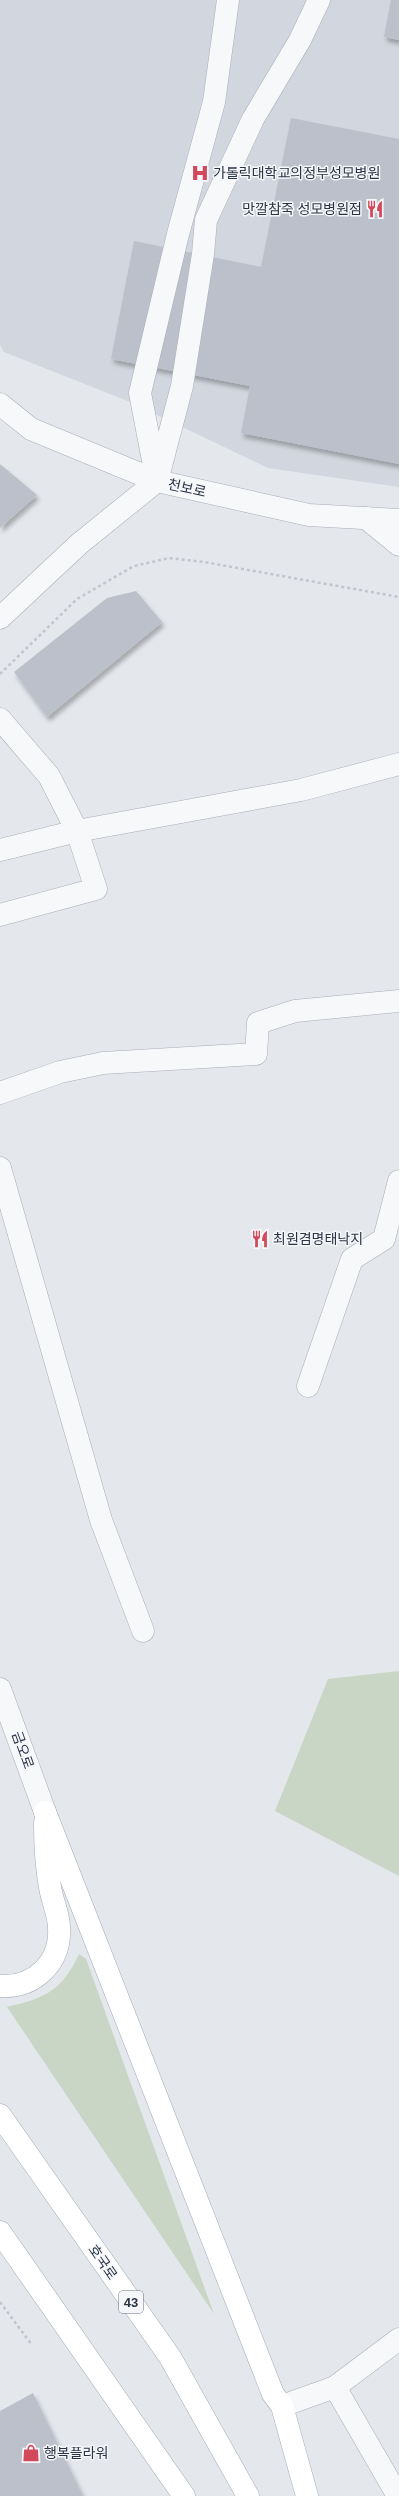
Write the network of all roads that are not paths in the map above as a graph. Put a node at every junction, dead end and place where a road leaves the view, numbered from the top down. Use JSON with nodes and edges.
{"nodes":[{"id":1,"x":228,"y":0,"type":"edge"},
{"id":2,"x":319,"y":0,"type":"edge"},
{"id":3,"x":0,"y":404,"type":"edge"},
{"id":4,"x":157,"y":481,"type":"junction"},
{"id":5,"x":366,"y":518,"type":"junction"},
{"id":6,"x":399,"y":520,"type":"edge"},
{"id":7,"x":399,"y":545,"type":"edge"},
{"id":8,"x":0,"y":618,"type":"edge"},
{"id":9,"x":0,"y":719,"type":"edge"},
{"id":10,"x":399,"y":764,"type":"edge"},
{"id":11,"x":77,"y":831,"type":"junction"},
{"id":12,"x":0,"y":850,"type":"edge"},
{"id":13,"x":0,"y":915,"type":"edge"},
{"id":14,"x":399,"y":1001,"type":"edge"},
{"id":15,"x":0,"y":1093,"type":"edge"},
{"id":16,"x":0,"y":1168,"type":"edge"},
{"id":17,"x":399,"y":1181,"type":"edge"},
{"id":18,"x":308,"y":1386,"type":"dead end"},
{"id":19,"x":144,"y":1631,"type":"dead end"},
{"id":20,"x":0,"y":1689,"type":"edge"},
{"id":21,"x":46,"y":1812,"type":"junction"},
{"id":22,"x":0,"y":1986,"type":"edge"},
{"id":23,"x":0,"y":2115,"type":"edge"},
{"id":24,"x":0,"y":2232,"type":"edge"},
{"id":25,"x":399,"y":2339,"type":"edge"},
{"id":26,"x":335,"y":2387,"type":"junction"},
{"id":27,"x":282,"y":2406,"type":"junction"},
{"id":28,"x":184,"y":2496,"type":"edge"},
{"id":29,"x":248,"y":2496,"type":"edge"},
{"id":30,"x":307,"y":2496,"type":"edge"},
{"id":31,"x":398,"y":2496,"type":"edge"}],
"edges":[{"from":1,"to":4,"type":"street"},
{"from":2,"to":4,"type":"street"},
{"from":3,"to":4,"type":"street"},
{"from":4,"to":5,"type":"street","name":"천보로"},
{"from":4,"to":8,"type":"street","name":"천보로"},
{"from":5,"to":6,"type":"street","name":"천보로"},
{"from":5,"to":7,"type":"street"},
{"from":9,"to":11,"type":"street"},
{"from":10,"to":11,"type":"street"},
{"from":11,"to":12,"type":"street"},
{"from":11,"to":13,"type":"street"},
{"from":14,"to":15,"type":"street"},
{"from":16,"to":19,"type":"street"},
{"from":17,"to":18,"type":"street"},
{"from":20,"to":21,"type":"street","name":"금오로"},
{"from":21,"to":22,"type":"main road"},
{"from":21,"to":27,"type":"main road"},
{"from":23,"to":29,"type":"main road","name":"호국로","number":"43"},
{"from":24,"to":28,"type":"main road"},
{"from":25,"to":26,"type":"street"},
{"from":26,"to":27,"type":"street"},
{"from":26,"to":31,"type":"street"},
{"from":27,"to":30,"type":"main road"}]}
